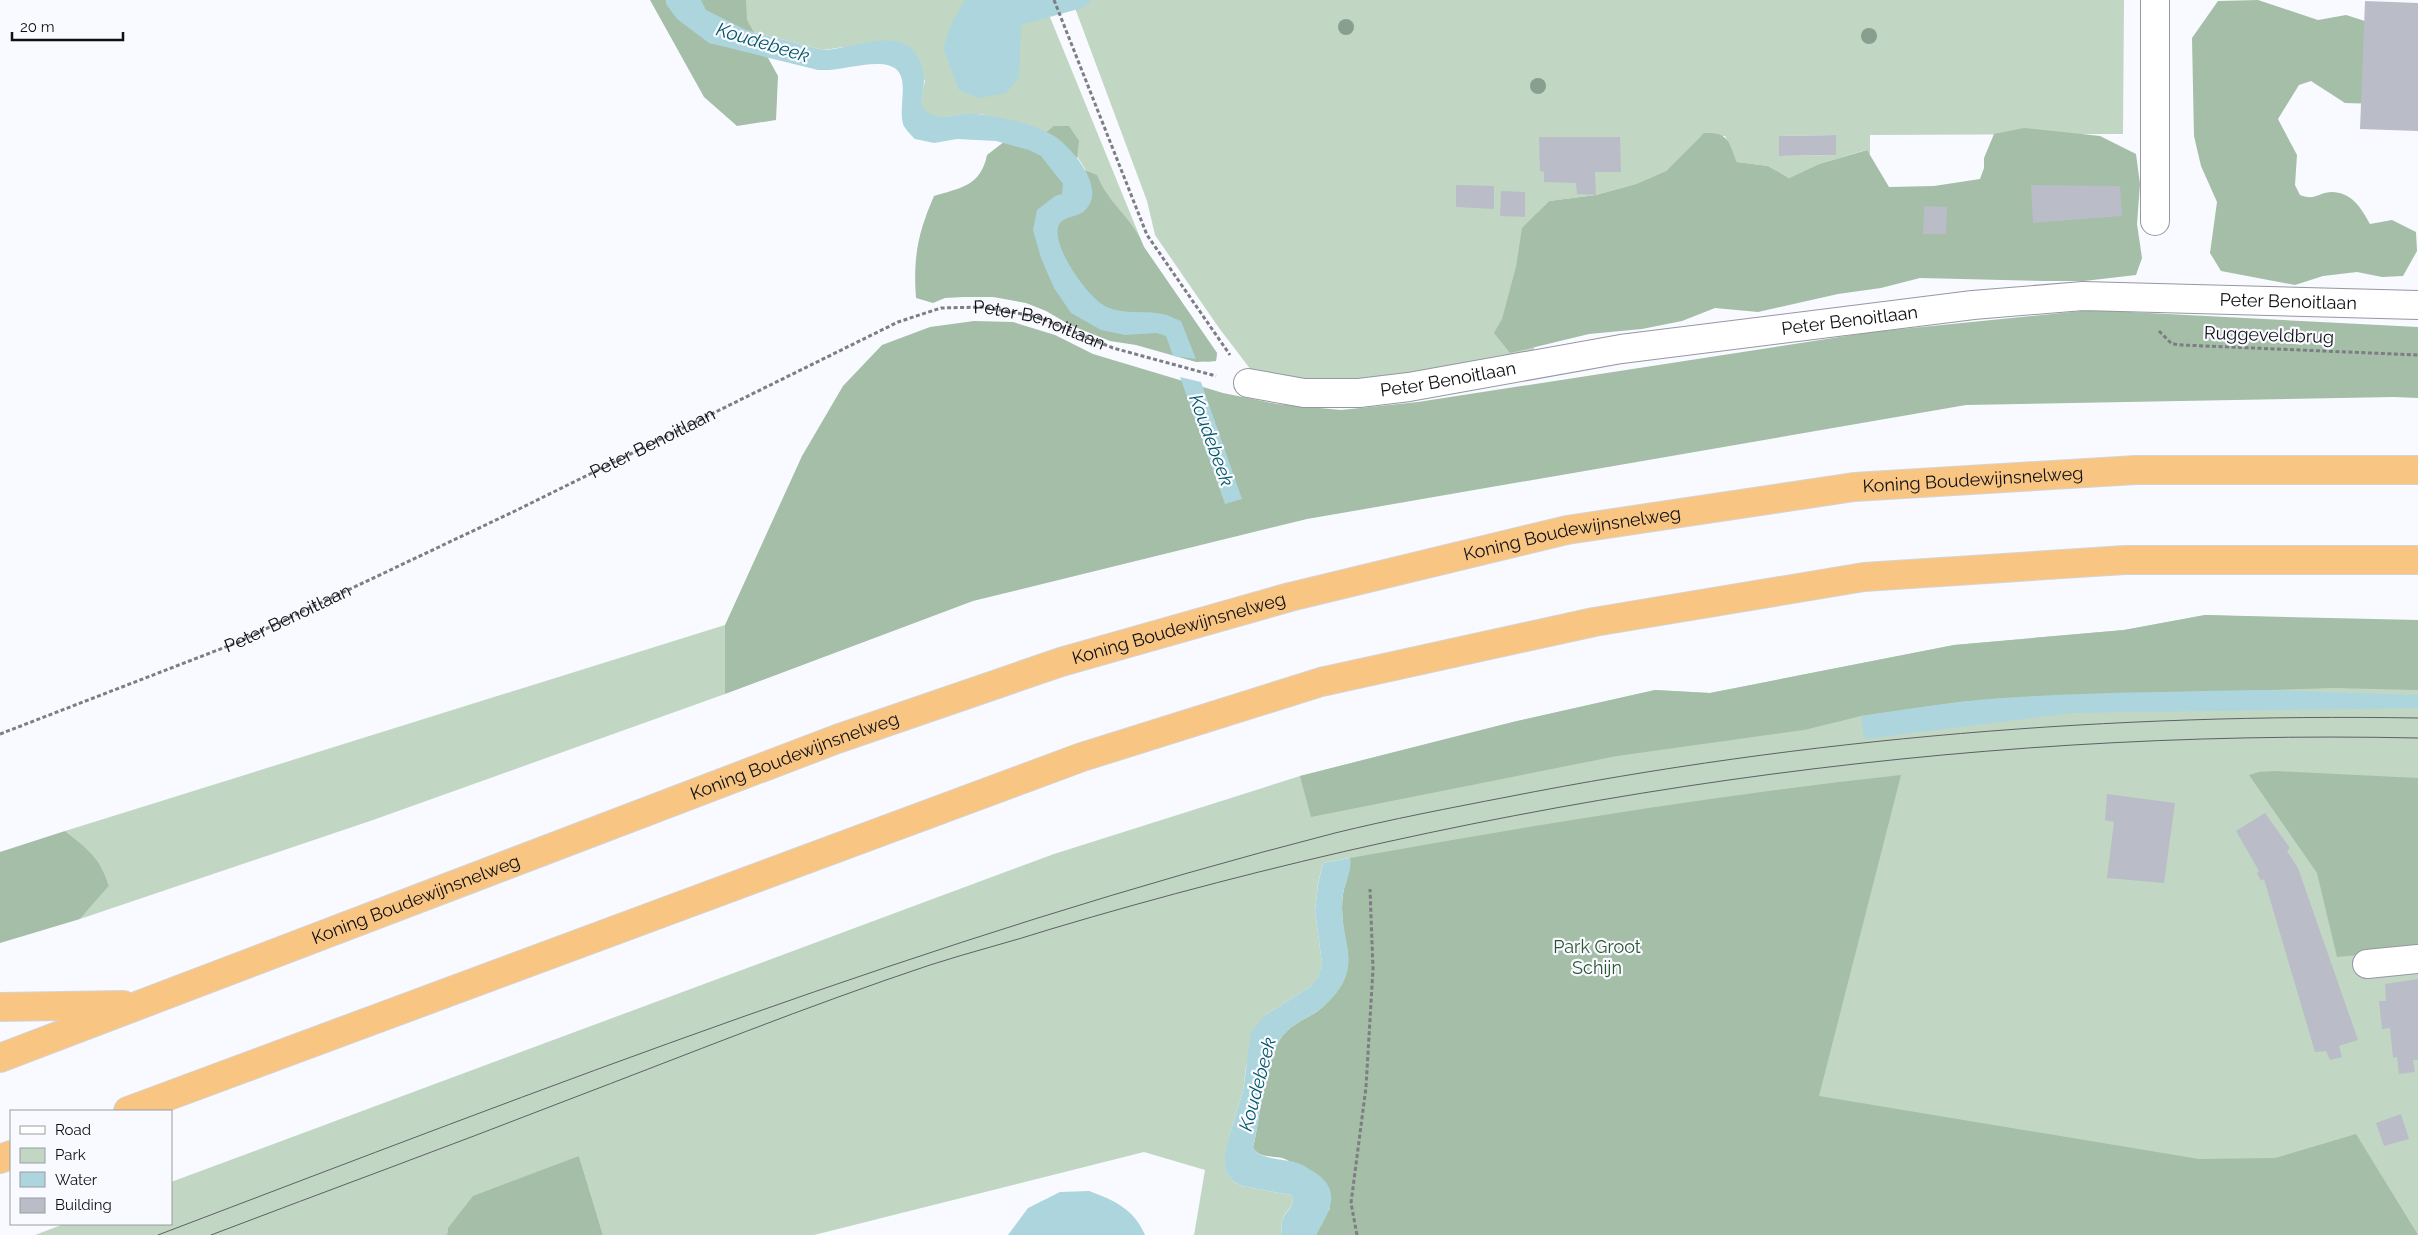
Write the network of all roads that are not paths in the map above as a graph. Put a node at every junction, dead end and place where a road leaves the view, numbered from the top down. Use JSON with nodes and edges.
{"nodes":[{"id":1,"x":2155,"y":0,"type":"edge"},
{"id":2,"x":2155,"y":221,"type":"dead end"},
{"id":3,"x":2418,"y":304,"type":"edge"},
{"id":4,"x":1248,"y":383,"type":"road end"},
{"id":5,"x":2418,"y":470,"type":"edge"},
{"id":6,"x":2418,"y":560,"type":"edge"},
{"id":7,"x":2418,"y":959,"type":"edge"},
{"id":8,"x":2367,"y":964,"type":"dead end"},
{"id":9,"x":142,"y":1005,"type":"junction"},
{"id":10,"x":0,"y":1007,"type":"edge"},
{"id":11,"x":0,"y":1058,"type":"edge"},
{"id":12,"x":131,"y":1110,"type":"edge"}],
"edges":[{"from":1,"to":2,"type":"street"},
{"from":3,"to":4,"type":"street","name":"Peter Benoitlaan"},
{"from":5,"to":9,"type":"highway","name":"Koning Boudewijnsnelweg"},
{"from":6,"to":12,"type":"highway"},
{"from":7,"to":8,"type":"street"},
{"from":9,"to":10,"type":"highway"},
{"from":9,"to":11,"type":"highway","name":"Koning Boudewijnsnelweg"}]}
